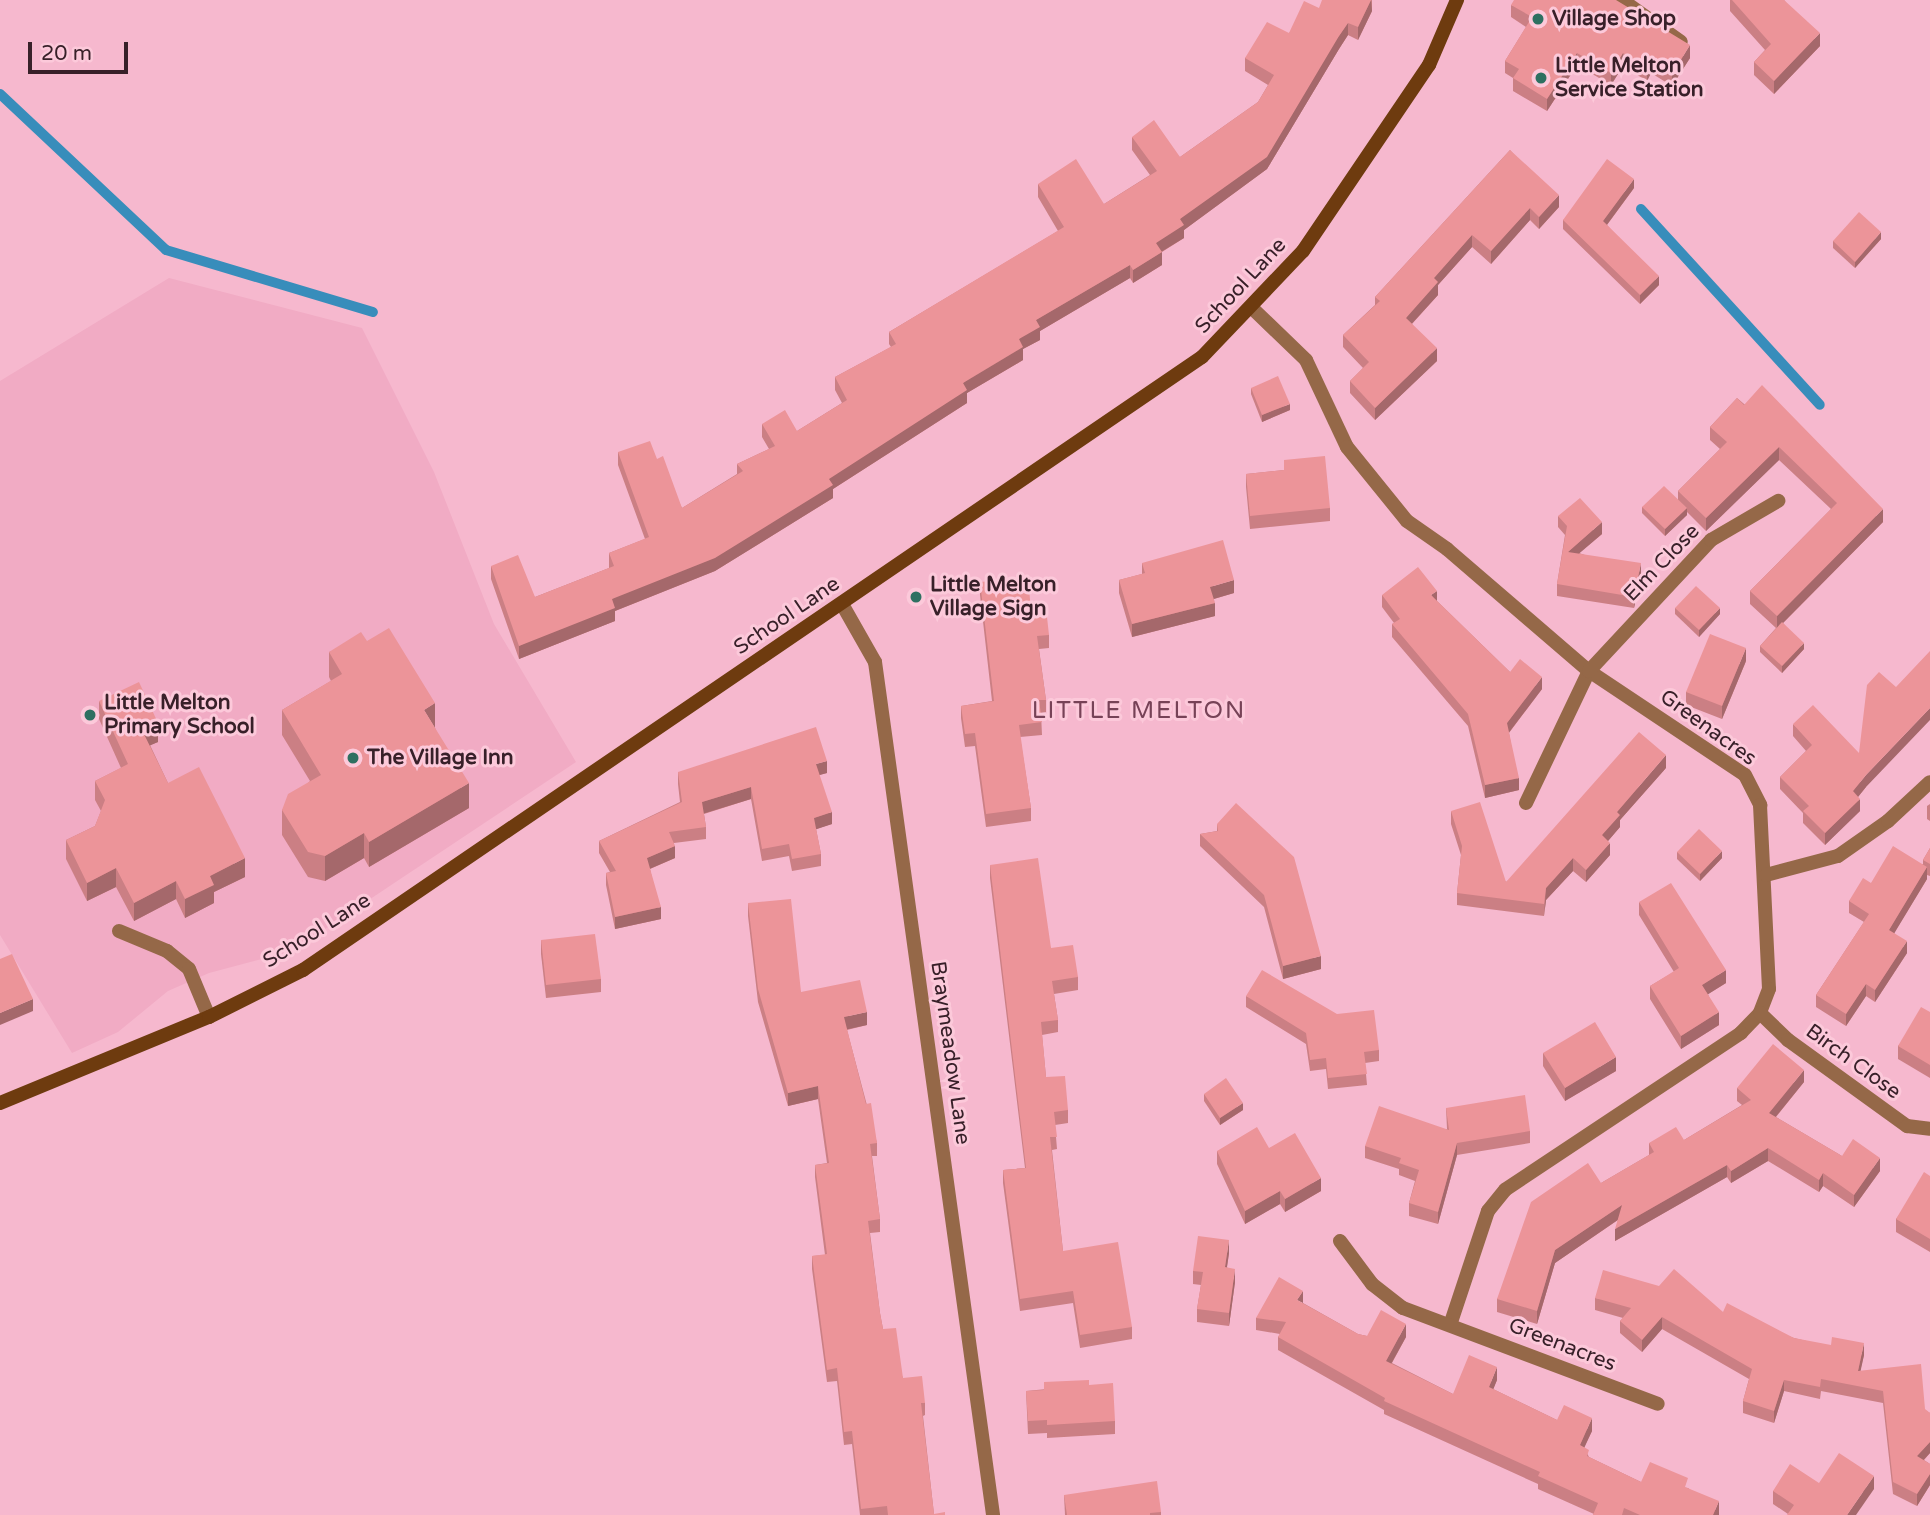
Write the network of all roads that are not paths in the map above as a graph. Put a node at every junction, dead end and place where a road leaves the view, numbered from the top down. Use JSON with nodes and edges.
{"nodes":[{"id":1,"x":1458,"y":0,"type":"edge"},
{"id":2,"x":1622,"y":0,"type":"edge"},
{"id":3,"x":1685,"y":44,"type":"edge"},
{"id":4,"x":1252,"y":308,"type":"junction"},
{"id":5,"x":1778,"y":501,"type":"dead end"},
{"id":6,"x":842,"y":604,"type":"junction"},
{"id":7,"x":1589,"y":671,"type":"junction"},
{"id":8,"x":1930,"y":782,"type":"edge"},
{"id":9,"x":1526,"y":803,"type":"dead end"},
{"id":10,"x":1766,"y":874,"type":"junction"},
{"id":11,"x":119,"y":931,"type":"dead end"},
{"id":12,"x":1760,"y":1013,"type":"junction"},
{"id":13,"x":209,"y":1017,"type":"junction"},
{"id":14,"x":0,"y":1103,"type":"edge"},
{"id":15,"x":1930,"y":1129,"type":"edge"},
{"id":16,"x":1340,"y":1241,"type":"dead end"},
{"id":17,"x":1450,"y":1325,"type":"junction"},
{"id":18,"x":1658,"y":1404,"type":"dead end"},
{"id":19,"x":993,"y":1515,"type":"edge"}],
"edges":[{"from":1,"to":4,"type":"street","name":"School Lane"},
{"from":2,"to":3,"type":"street"},
{"from":4,"to":6,"type":"street","name":"School Lane"},
{"from":4,"to":7,"type":"street","name":"Greenacres"},
{"from":5,"to":7,"type":"street","name":"Elm Close"},
{"from":6,"to":13,"type":"street","name":"School Lane"},
{"from":6,"to":19,"type":"street","name":"Braymeadow Lane"},
{"from":7,"to":9,"type":"street","name":"Elm Close"},
{"from":7,"to":10,"type":"street","name":"Greenacres"},
{"from":8,"to":10,"type":"street"},
{"from":10,"to":12,"type":"street","name":"Greenacres"},
{"from":11,"to":13,"type":"street"},
{"from":12,"to":15,"type":"street","name":"Birch Close"},
{"from":12,"to":17,"type":"street"},
{"from":13,"to":14,"type":"street","name":"School Lane"},
{"from":16,"to":17,"type":"street","name":"Greenacres"},
{"from":17,"to":18,"type":"street","name":"Greenacres"}]}
